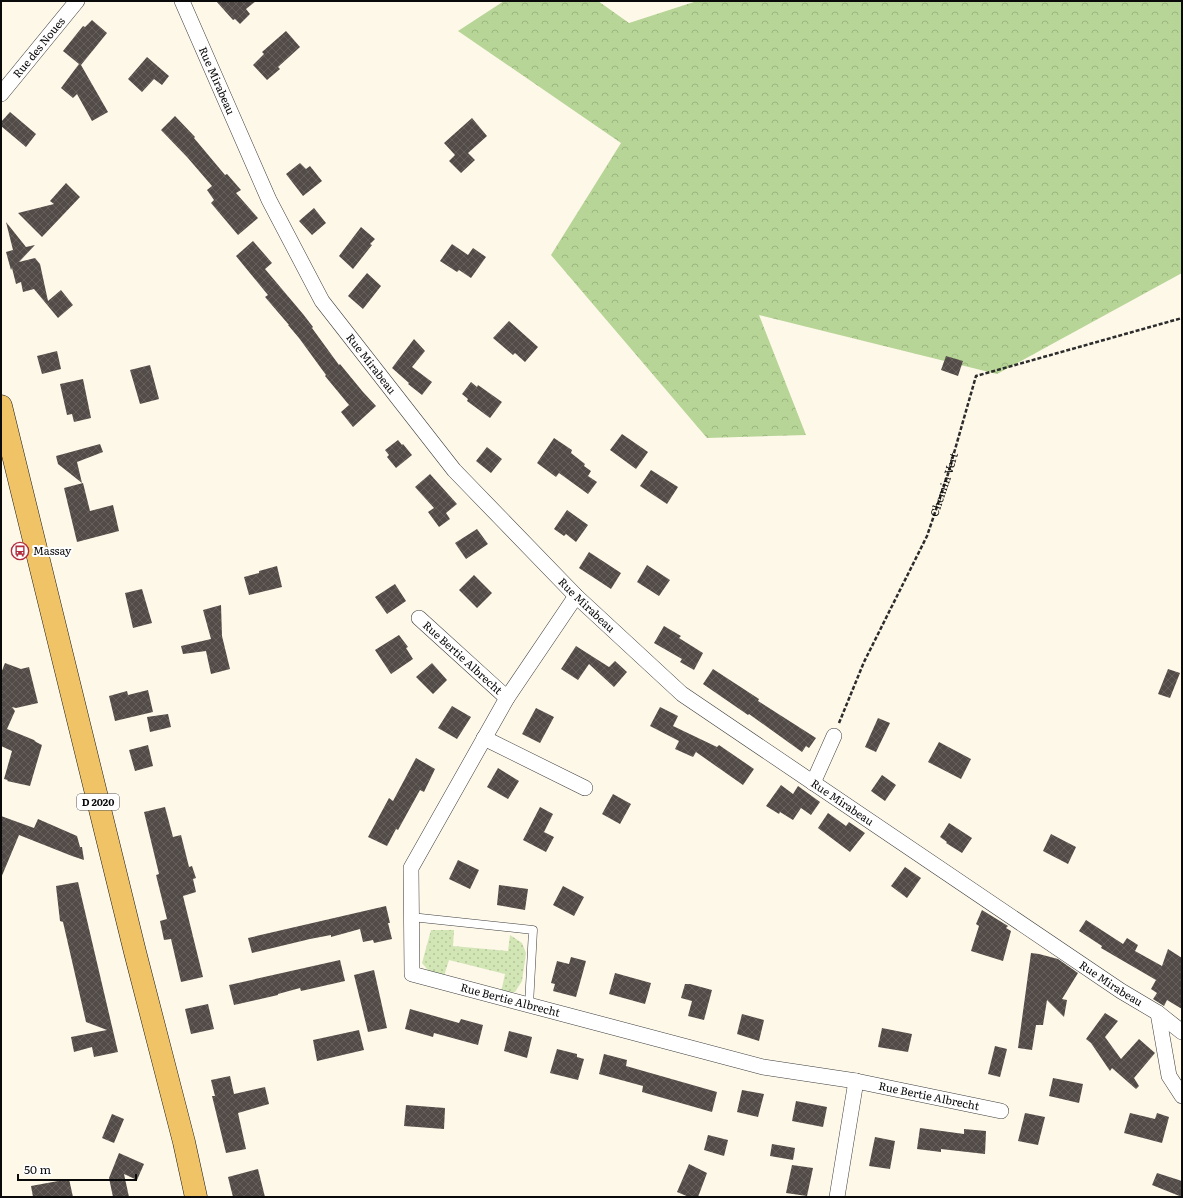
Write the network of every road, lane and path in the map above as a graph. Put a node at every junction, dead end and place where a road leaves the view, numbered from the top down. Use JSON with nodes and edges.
{"nodes":[{"id":1,"x":77,"y":1,"type":"edge"},
{"id":2,"x":182,"y":1,"type":"edge"},
{"id":3,"x":1,"y":94,"type":"edge"},
{"id":4,"x":1182,"y":318,"type":"edge"},
{"id":5,"x":1,"y":406,"type":"edge"},
{"id":6,"x":576,"y":596,"type":"junction"},
{"id":7,"x":419,"y":618,"type":"dead end"},
{"id":8,"x":507,"y":698,"type":"junction"},
{"id":9,"x":834,"y":736,"type":"joint"},
{"id":10,"x":484,"y":738,"type":"junction"},
{"id":11,"x":813,"y":783,"type":"junction"},
{"id":12,"x":585,"y":788,"type":"dead end"},
{"id":13,"x":411,"y":917,"type":"junction"},
{"id":14,"x":529,"y":1005,"type":"junction"},
{"id":15,"x":1158,"y":1014,"type":"junction"},
{"id":16,"x":1182,"y":1032,"type":"edge"},
{"id":17,"x":856,"y":1081,"type":"junction"},
{"id":18,"x":1182,"y":1096,"type":"edge"},
{"id":19,"x":1001,"y":1111,"type":"dead end"},
{"id":20,"x":196,"y":1197,"type":"edge"},
{"id":21,"x":837,"y":1197,"type":"edge"}],
"edges":[{"from":1,"to":3,"type":"street","name":"Rue des Noues"},
{"from":2,"to":6,"type":"street","name":"Rue Mirabeau"},
{"from":4,"to":9,"type":"path","name":"Chemin Vert"},
{"from":5,"to":20,"type":"main road","number":"D 2020"},
{"from":6,"to":8,"type":"street","name":"Rue Bertie Albrecht"},
{"from":6,"to":11,"type":"street","name":"Rue Mirabeau"},
{"from":7,"to":8,"type":"street","name":"Rue Bertie Albrecht"},
{"from":8,"to":10,"type":"street","name":"Rue Bertie Albrecht"},
{"from":9,"to":11,"type":"street"},
{"from":10,"to":12,"type":"street"},
{"from":10,"to":13,"type":"street","name":"Rue Bertie Albrecht"},
{"from":11,"to":15,"type":"street","name":"Rue Mirabeau"},
{"from":13,"to":14,"type":"street","name":"Rue Bertie Albrecht"},
{"from":13,"to":14,"type":"lane"},
{"from":14,"to":17,"type":"street","name":"Rue Bertie Albrecht"},
{"from":15,"to":16,"type":"street","name":"Rue Mirabeau"},
{"from":15,"to":18,"type":"street"},
{"from":17,"to":19,"type":"street","name":"Rue Bertie Albrecht"},
{"from":17,"to":21,"type":"street"}]}
